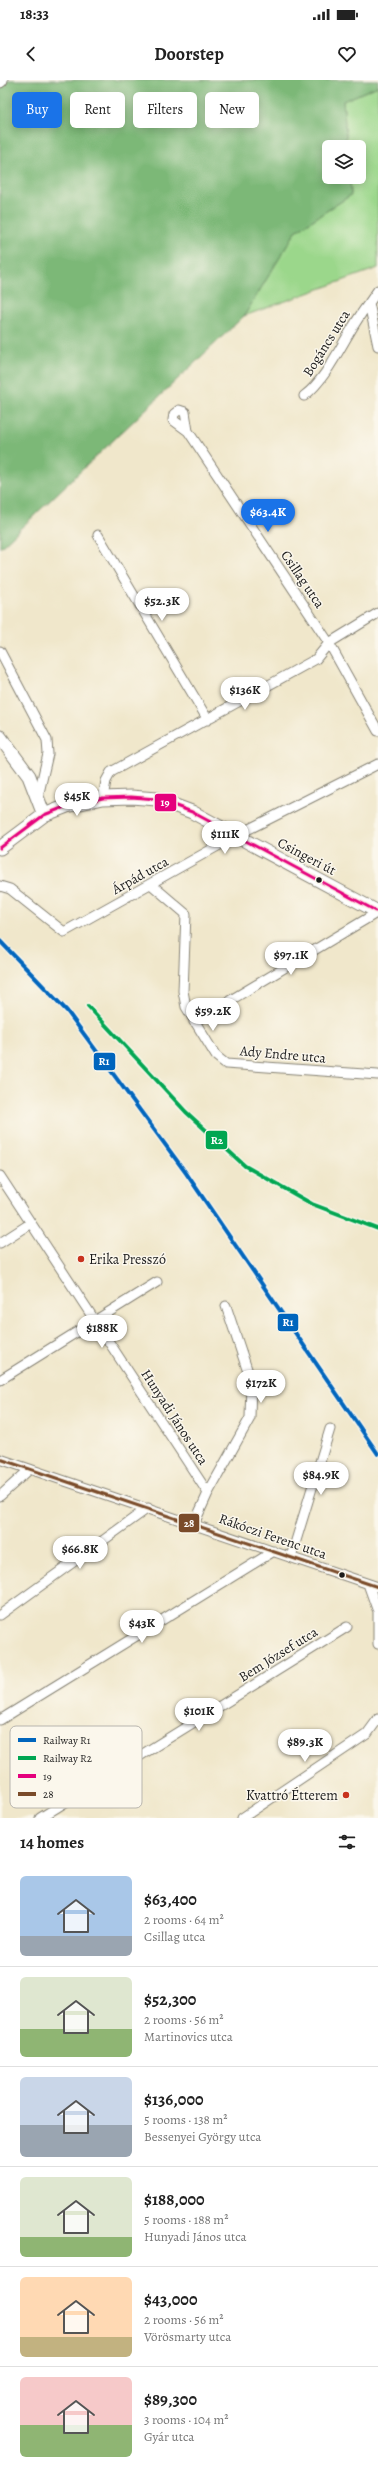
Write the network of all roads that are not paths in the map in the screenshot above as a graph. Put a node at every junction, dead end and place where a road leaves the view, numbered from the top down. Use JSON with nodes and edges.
{"nodes":[{"id":1,"x":378,"y":290,"type":"edge"},
{"id":2,"x":369,"y":303,"type":"junction"},
{"id":3,"x":378,"y":346,"type":"edge"},
{"id":4,"x":304,"y":396,"type":"dead end"},
{"id":5,"x":188,"y":431,"type":"dead end"},
{"id":6,"x":98,"y":535,"type":"dead end"},
{"id":7,"x":378,"y":613,"type":"edge"},
{"id":8,"x":329,"y":643,"type":"junction"},
{"id":9,"x":0,"y":651,"type":"edge"},
{"id":10,"x":208,"y":720,"type":"junction"},
{"id":11,"x":378,"y":731,"type":"edge"},
{"id":12,"x":0,"y":737,"type":"edge"},
{"id":13,"x":378,"y":764,"type":"edge"},
{"id":14,"x":38,"y":797,"type":"junction"},
{"id":15,"x":103,"y":798,"type":"junction"},
{"id":16,"x":44,"y":815,"type":"junction"},
{"id":17,"x":237,"y":836,"type":"junction"},
{"id":18,"x":0,"y":848,"type":"edge"},
{"id":19,"x":152,"y":885,"type":"junction"},
{"id":20,"x":0,"y":886,"type":"edge"},
{"id":21,"x":378,"y":912,"type":"edge"},
{"id":22,"x":194,"y":1022,"type":"junction"},
{"id":23,"x":378,"y":1075,"type":"edge"},
{"id":24,"x":0,"y":1176,"type":"edge"},
{"id":25,"x":31,"y":1223,"type":"junction"},
{"id":26,"x":0,"y":1243,"type":"edge"},
{"id":27,"x":157,"y":1282,"type":"dead end"},
{"id":28,"x":226,"y":1306,"type":"dead end"},
{"id":29,"x":96,"y":1321,"type":"junction"},
{"id":30,"x":0,"y":1380,"type":"edge"},
{"id":31,"x":330,"y":1429,"type":"dead end"},
{"id":32,"x":0,"y":1459,"type":"edge"},
{"id":33,"x":30,"y":1469,"type":"junction"},
{"id":34,"x":208,"y":1493,"type":"junction"},
{"id":35,"x":0,"y":1496,"type":"edge"},
{"id":36,"x":148,"y":1508,"type":"junction"},
{"id":37,"x":194,"y":1524,"type":"junction"},
{"id":38,"x":274,"y":1550,"type":"junction"},
{"id":39,"x":291,"y":1557,"type":"junction"},
{"id":40,"x":368,"y":1584,"type":"junction"},
{"id":41,"x":378,"y":1587,"type":"edge"},
{"id":42,"x":378,"y":1608,"type":"edge"},
{"id":43,"x":0,"y":1615,"type":"edge"},
{"id":44,"x":347,"y":1627,"type":"dead end"},
{"id":45,"x":378,"y":1644,"type":"edge"},
{"id":46,"x":0,"y":1720,"type":"edge"},
{"id":47,"x":378,"y":1720,"type":"edge"},
{"id":48,"x":142,"y":1755,"type":"edge"},
{"id":49,"x":56,"y":1808,"type":"edge"},
{"id":50,"x":40,"y":1818,"type":"edge"},
{"id":51,"x":242,"y":1818,"type":"edge"}],
"edges":[{"from":1,"to":2,"type":"street","name":"Bogáncs utca"},
{"from":2,"to":3,"type":"street","name":"Bogáncs utca"},
{"from":2,"to":4,"type":"street","name":"Bogáncs utca"},
{"from":5,"to":8,"type":"street","name":"Csillag utca"},
{"from":6,"to":10,"type":"street"},
{"from":7,"to":8,"type":"street"},
{"from":8,"to":10,"type":"street"},
{"from":8,"to":11,"type":"street"},
{"from":9,"to":14,"type":"street"},
{"from":10,"to":15,"type":"street"},
{"from":12,"to":14,"type":"main road"},
{"from":13,"to":17,"type":"street","name":"Árpád utca"},
{"from":14,"to":16,"type":"main road"},
{"from":15,"to":16,"type":"main road","name":"Csingeri út"},
{"from":15,"to":17,"type":"main road","name":"Csingeri út"},
{"from":16,"to":18,"type":"main road","name":"Csingeri út"},
{"from":17,"to":19,"type":"street","name":"Árpád utca"},
{"from":17,"to":21,"type":"main road","name":"Csingeri út"},
{"from":19,"to":20,"type":"street","name":"Árpád utca"},
{"from":19,"to":22,"type":"street","name":"Ady Endre utca"},
{"from":21,"to":22,"type":"street"},
{"from":22,"to":23,"type":"street","name":"Ady Endre utca"},
{"from":24,"to":25,"type":"street","name":"Hunyadi János utca"},
{"from":25,"to":26,"type":"street"},
{"from":25,"to":29,"type":"street","name":"Hunyadi János utca"},
{"from":27,"to":29,"type":"street"},
{"from":28,"to":34,"type":"street","name":"Hunyadi János utca"},
{"from":29,"to":30,"type":"street"},
{"from":29,"to":34,"type":"street","name":"Hunyadi János utca"},
{"from":31,"to":39,"type":"street"},
{"from":32,"to":33,"type":"street","name":"Rákóczi Ferenc utca"},
{"from":33,"to":35,"type":"street"},
{"from":33,"to":36,"type":"street","name":"Rákóczi Ferenc utca"},
{"from":34,"to":37,"type":"street","name":"Hunyadi János utca"},
{"from":36,"to":37,"type":"street","name":"Rákóczi Ferenc utca"},
{"from":36,"to":43,"type":"street"},
{"from":37,"to":38,"type":"street","name":"Rákóczi Ferenc utca"},
{"from":38,"to":39,"type":"street","name":"Rákóczi Ferenc utca"},
{"from":38,"to":46,"type":"street"},
{"from":39,"to":40,"type":"street","name":"Rákóczi Ferenc utca"},
{"from":40,"to":41,"type":"street","name":"Rákóczi Ferenc utca"},
{"from":40,"to":42,"type":"street"},
{"from":42,"to":45,"type":"street"},
{"from":44,"to":48,"type":"street","name":"Bem József utca"},
{"from":47,"to":51,"type":"street"},
{"from":49,"to":50,"type":"street","name":"Bem József utca"}]}
